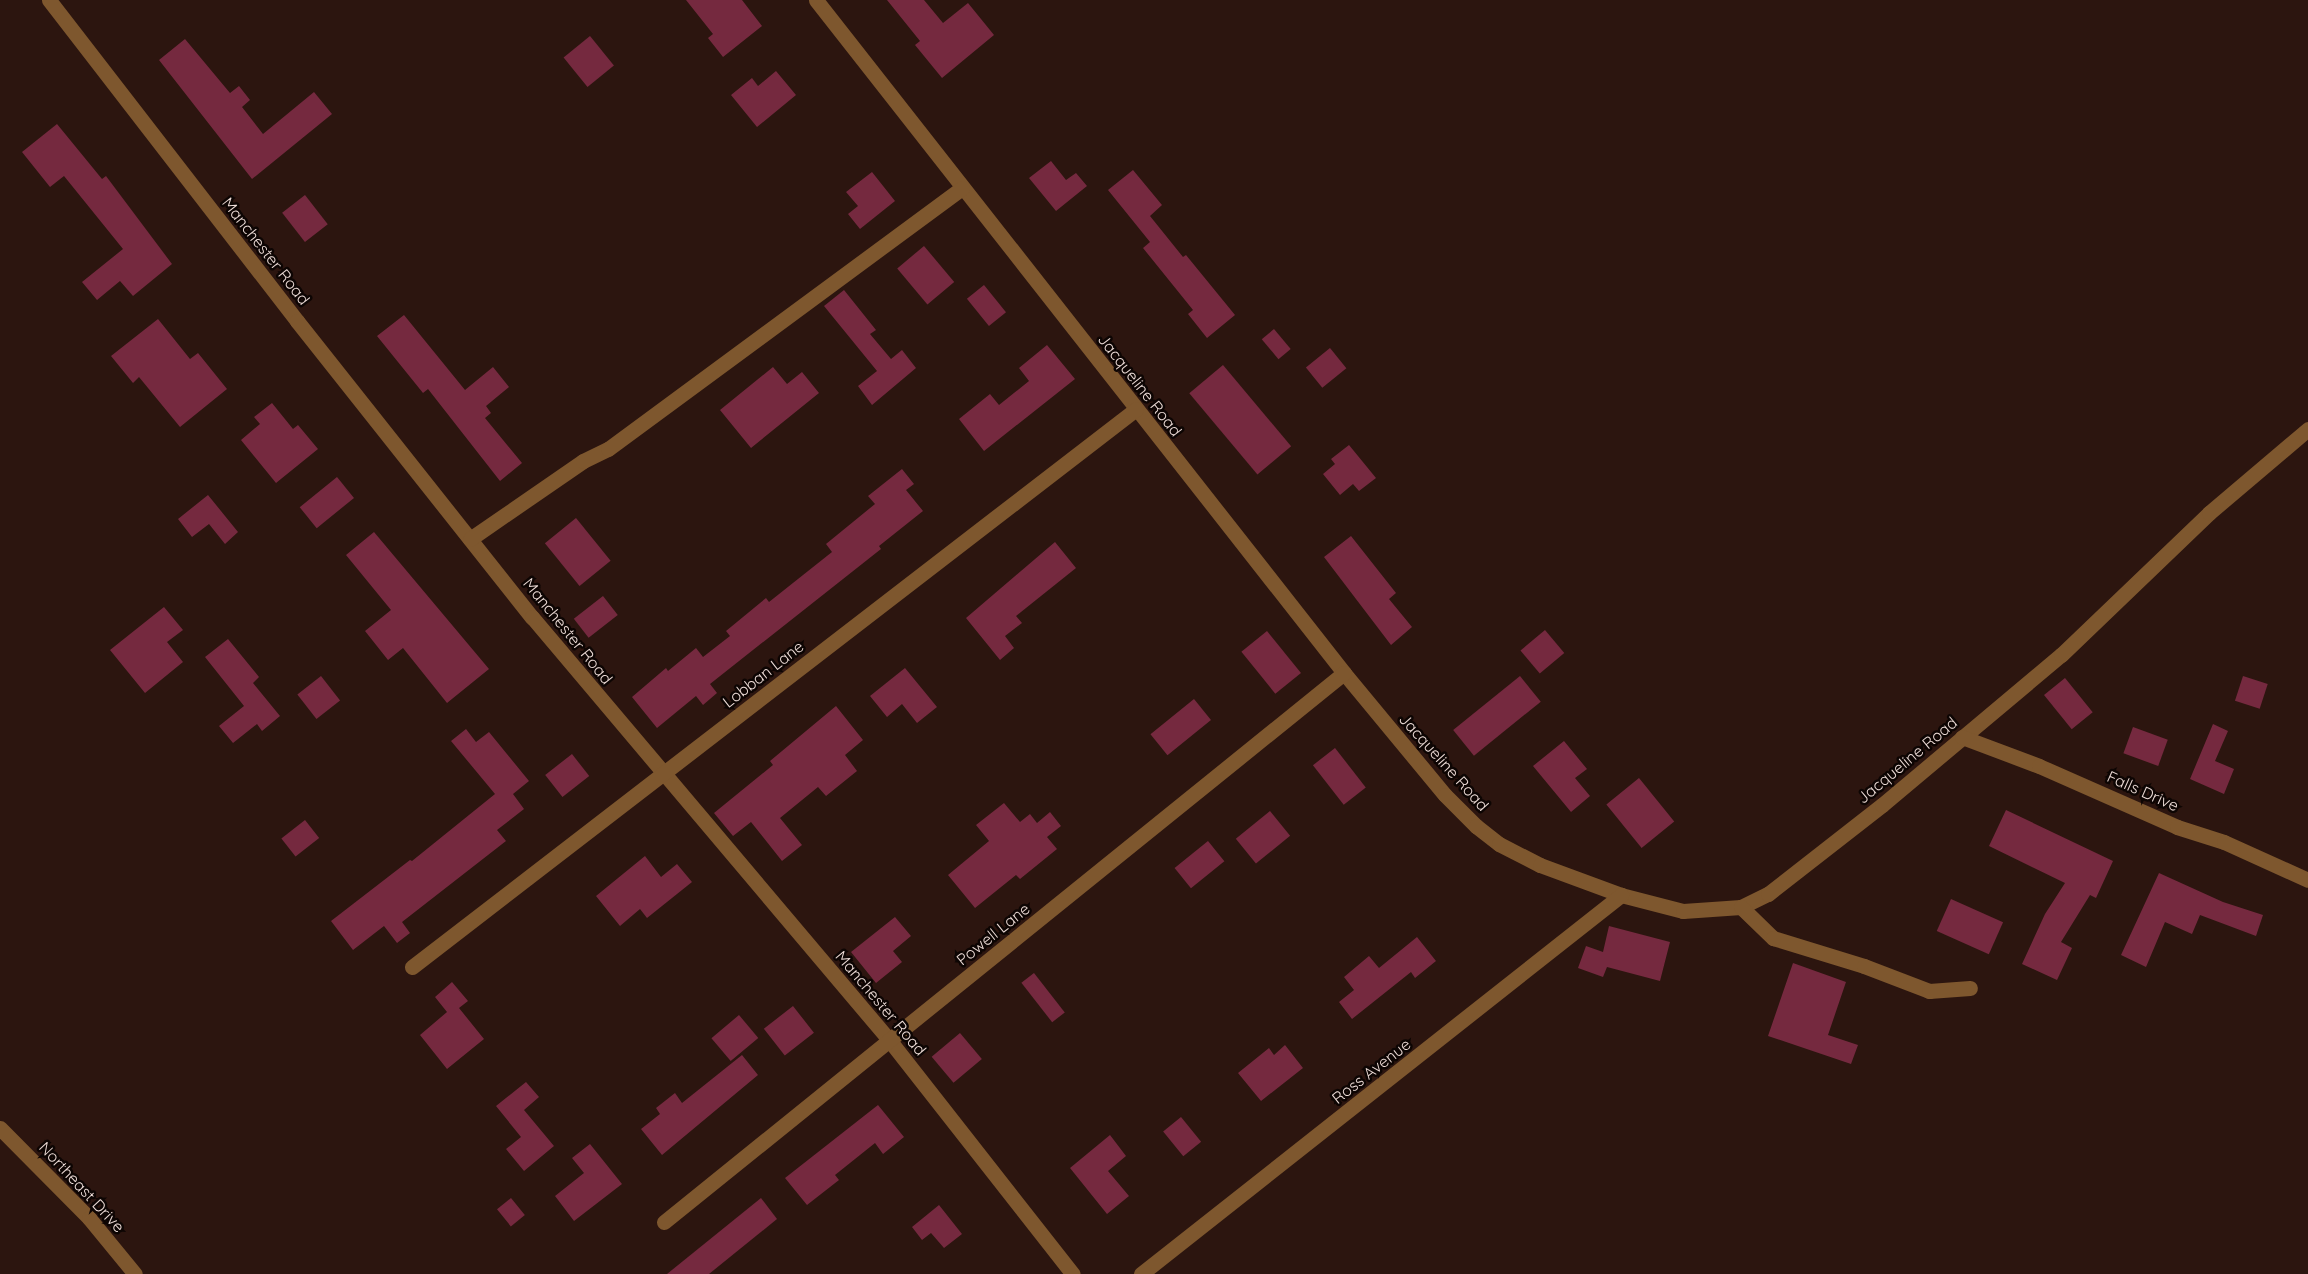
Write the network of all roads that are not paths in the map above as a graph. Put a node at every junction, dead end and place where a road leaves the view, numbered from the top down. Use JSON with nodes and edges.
{"nodes":[{"id":1,"x":49,"y":0,"type":"edge"},
{"id":2,"x":816,"y":0,"type":"edge"},
{"id":3,"x":962,"y":188,"type":"junction"},
{"id":4,"x":1136,"y":409,"type":"junction"},
{"id":5,"x":2308,"y":429,"type":"edge"},
{"id":6,"x":470,"y":539,"type":"junction"},
{"id":7,"x":1344,"y":673,"type":"junction"},
{"id":8,"x":1962,"y":737,"type":"junction"},
{"id":9,"x":662,"y":774,"type":"junction"},
{"id":10,"x":2308,"y":880,"type":"edge"},
{"id":11,"x":1621,"y":895,"type":"junction"},
{"id":12,"x":1741,"y":907,"type":"junction"},
{"id":13,"x":412,"y":967,"type":"dead end"},
{"id":14,"x":1970,"y":988,"type":"dead end"},
{"id":15,"x":890,"y":1041,"type":"junction"},
{"id":16,"x":0,"y":1128,"type":"edge"},
{"id":17,"x":664,"y":1222,"type":"dead end"},
{"id":18,"x":135,"y":1274,"type":"edge"},
{"id":19,"x":1074,"y":1274,"type":"edge"},
{"id":20,"x":1141,"y":1274,"type":"edge"}],
"edges":[{"from":1,"to":6,"type":"street","name":"Manchester Road"},
{"from":2,"to":3,"type":"street","name":"Jacqueline Road"},
{"from":3,"to":4,"type":"street","name":"Jacqueline Road"},
{"from":3,"to":6,"type":"street"},
{"from":4,"to":7,"type":"street","name":"Jacqueline Road"},
{"from":4,"to":9,"type":"street","name":"Lobban Lane"},
{"from":5,"to":8,"type":"street","name":"Jacqueline Road"},
{"from":6,"to":9,"type":"street","name":"Manchester Road"},
{"from":7,"to":11,"type":"street","name":"Jacqueline Road"},
{"from":7,"to":15,"type":"street","name":"Powell Lane"},
{"from":8,"to":10,"type":"street","name":"Falls Drive"},
{"from":8,"to":12,"type":"street","name":"Jacqueline Road"},
{"from":9,"to":13,"type":"street","name":"Lobban Lane"},
{"from":9,"to":15,"type":"street","name":"Manchester Road"},
{"from":11,"to":12,"type":"street","name":"Jacqueline Road"},
{"from":11,"to":20,"type":"street","name":"Ross Avenue"},
{"from":12,"to":14,"type":"street"},
{"from":15,"to":17,"type":"street","name":"Powell Lane"},
{"from":15,"to":19,"type":"street","name":"Manchester Road"},
{"from":16,"to":18,"type":"street","name":"Northeast Drive"}]}
